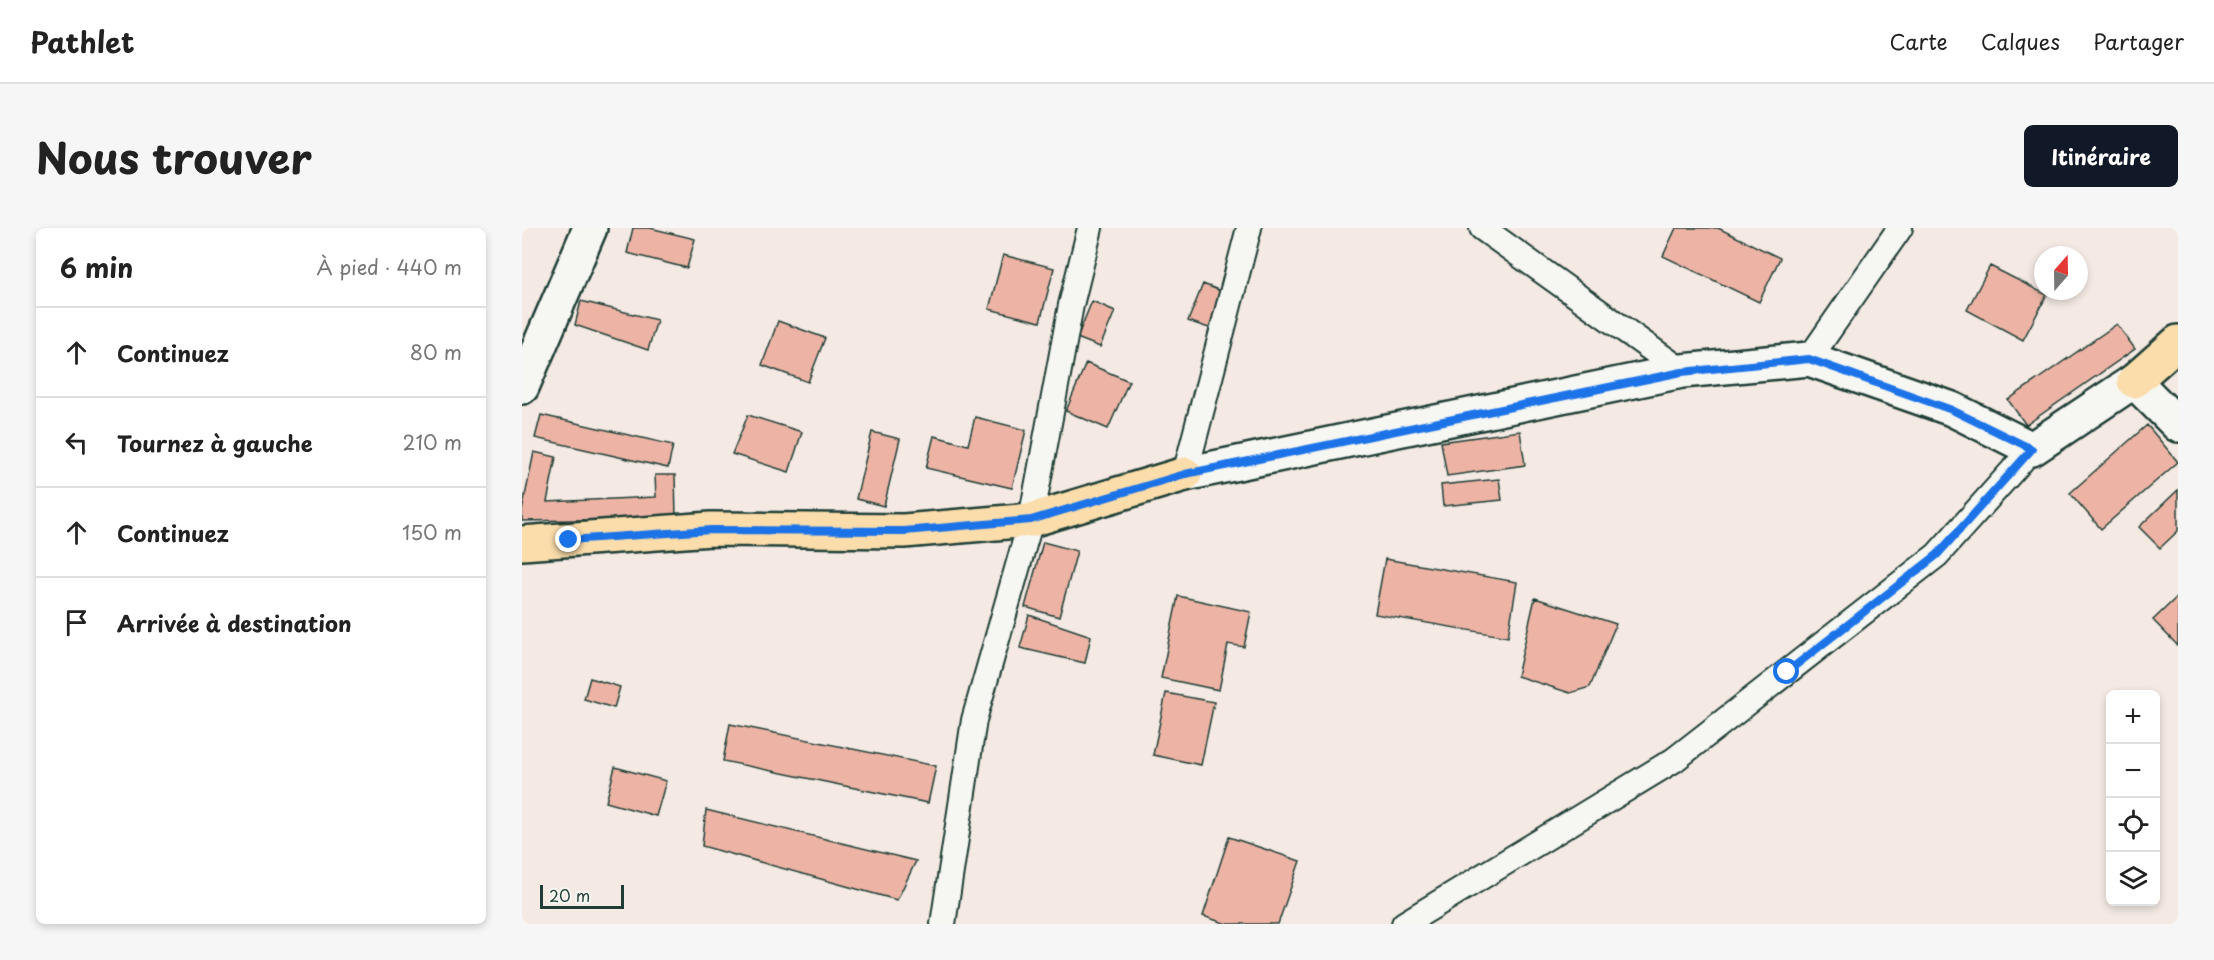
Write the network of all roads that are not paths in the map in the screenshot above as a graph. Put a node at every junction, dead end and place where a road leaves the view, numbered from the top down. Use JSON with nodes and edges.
{"nodes":[{"id":1,"x":591,"y":228,"type":"edge"},
{"id":2,"x":1090,"y":228,"type":"edge"},
{"id":3,"x":1249,"y":228,"type":"edge"},
{"id":4,"x":1482,"y":228,"type":"edge"},
{"id":5,"x":1900,"y":228,"type":"edge"},
{"id":6,"x":2178,"y":342,"type":"edge"},
{"id":7,"x":1809,"y":359,"type":"junction"},
{"id":8,"x":1682,"y":372,"type":"junction"},
{"id":9,"x":2134,"y":381,"type":"junction"},
{"id":10,"x":522,"y":387,"type":"edge"},
{"id":11,"x":2178,"y":425,"type":"edge"},
{"id":12,"x":2032,"y":449,"type":"junction"},
{"id":13,"x":1185,"y":474,"type":"junction"},
{"id":14,"x":1031,"y":520,"type":"junction"},
{"id":15,"x":522,"y":543,"type":"edge"},
{"id":16,"x":943,"y":924,"type":"edge"},
{"id":17,"x":1404,"y":924,"type":"edge"}],
"edges":[{"from":1,"to":10,"type":"main road"},
{"from":2,"to":14,"type":"street"},
{"from":3,"to":13,"type":"street"},
{"from":4,"to":8,"type":"street"},
{"from":5,"to":7,"type":"street"},
{"from":6,"to":9,"type":"main road"},
{"from":7,"to":8,"type":"main road"},
{"from":7,"to":12,"type":"main road"},
{"from":8,"to":13,"type":"main road"},
{"from":9,"to":11,"type":"main road"},
{"from":9,"to":12,"type":"main road"},
{"from":12,"to":17,"type":"street"},
{"from":13,"to":14,"type":"main road"},
{"from":14,"to":15,"type":"main road"},
{"from":14,"to":16,"type":"street"}]}
